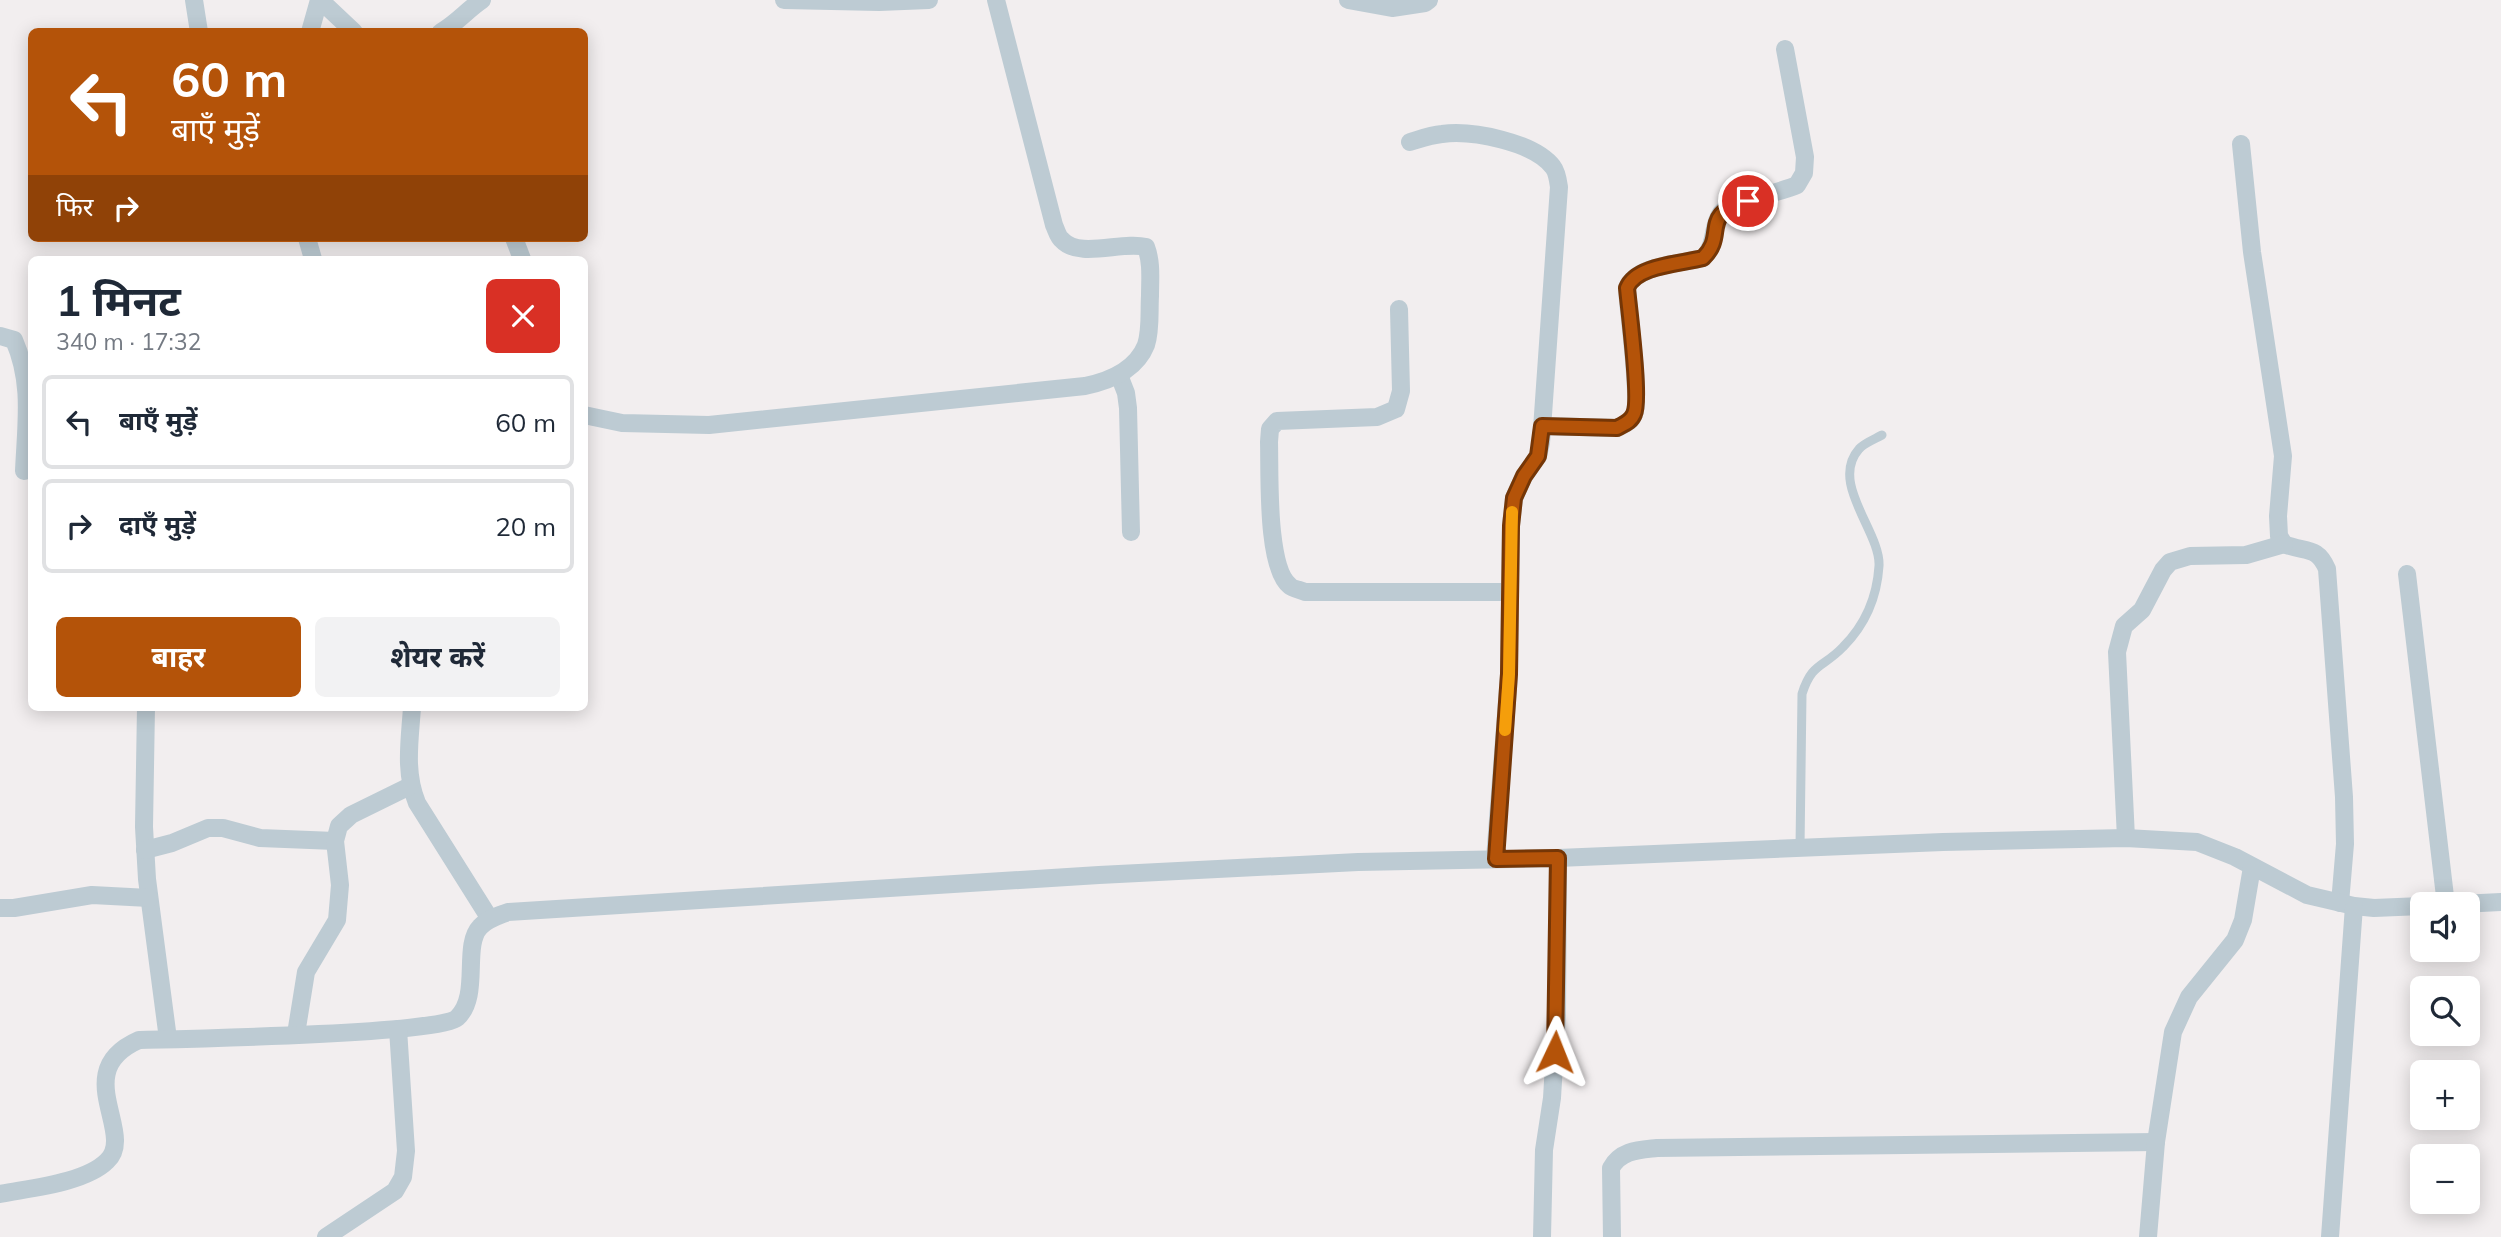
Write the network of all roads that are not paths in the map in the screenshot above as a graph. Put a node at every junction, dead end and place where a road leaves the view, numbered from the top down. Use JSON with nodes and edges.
{"nodes":[{"id":1,"x":194,"y":0,"type":"edge"},
{"id":2,"x":319,"y":0,"type":"edge"},
{"id":3,"x":482,"y":0,"type":"edge"},
{"id":4,"x":784,"y":0,"type":"edge"},
{"id":5,"x":799,"y":0,"type":"edge"},
{"id":6,"x":929,"y":0,"type":"edge"},
{"id":7,"x":996,"y":0,"type":"edge"},
{"id":8,"x":1348,"y":0,"type":"edge"},
{"id":9,"x":1429,"y":0,"type":"edge"},
{"id":10,"x":879,"y":1,"type":"edge"},
{"id":11,"x":198,"y":28,"type":"edge"},
{"id":12,"x":311,"y":28,"type":"edge"},
{"id":13,"x":350,"y":28,"type":"edge"},
{"id":14,"x":448,"y":28,"type":"edge"},
{"id":15,"x":1785,"y":49,"type":"dead end"},
{"id":16,"x":1410,"y":142,"type":"dead end"},
{"id":17,"x":2242,"y":144,"type":"dead end"},
{"id":18,"x":1399,"y":309,"type":"dead end"},
{"id":19,"x":0,"y":335,"type":"edge"},
{"id":20,"x":1119,"y":375,"type":"junction"},
{"id":21,"x":588,"y":416,"type":"edge"},
{"id":22,"x":1542,"y":426,"type":"junction"},
{"id":23,"x":1882,"y":435,"type":"dead end"},
{"id":24,"x":24,"y":471,"type":"dead end"},
{"id":25,"x":1131,"y":532,"type":"dead end"},
{"id":26,"x":2284,"y":544,"type":"junction"},
{"id":27,"x":2407,"y":574,"type":"dead end"},
{"id":28,"x":1510,"y":592,"type":"junction"},
{"id":29,"x":146,"y":711,"type":"edge"},
{"id":30,"x":412,"y":711,"type":"edge"},
{"id":31,"x":410,"y":786,"type":"junction"},
{"id":32,"x":2126,"y":838,"type":"junction"},
{"id":33,"x":335,"y":841,"type":"junction"},
{"id":34,"x":1800,"y":848,"type":"junction"},
{"id":35,"x":145,"y":850,"type":"junction"},
{"id":36,"x":1558,"y":858,"type":"junction"},
{"id":37,"x":1496,"y":859,"type":"junction"},
{"id":38,"x":2252,"y":867,"type":"junction"},
{"id":39,"x":2443,"y":892,"type":"edge"},
{"id":40,"x":149,"y":898,"type":"junction"},
{"id":41,"x":2501,"y":902,"type":"edge"},
{"id":42,"x":2480,"y":903,"type":"edge"},
{"id":43,"x":2347,"y":904,"type":"junction"},
{"id":44,"x":2410,"y":906,"type":"edge"},
{"id":45,"x":0,"y":908,"type":"edge"},
{"id":46,"x":490,"y":919,"type":"junction"},
{"id":47,"x":398,"y":1028,"type":"junction"},
{"id":48,"x":296,"y":1034,"type":"junction"},
{"id":49,"x":169,"y":1039,"type":"junction"},
{"id":50,"x":2157,"y":1142,"type":"junction"},
{"id":51,"x":0,"y":1194,"type":"edge"},
{"id":52,"x":326,"y":1237,"type":"edge"},
{"id":53,"x":1542,"y":1237,"type":"edge"},
{"id":54,"x":1612,"y":1237,"type":"edge"},
{"id":55,"x":2148,"y":1237,"type":"edge"},
{"id":56,"x":2330,"y":1237,"type":"edge"}],
"edges":[{"from":1,"to":11,"type":"street"},
{"from":2,"to":12,"type":"street"},
{"from":2,"to":13,"type":"street"},
{"from":3,"to":14,"type":"street"},
{"from":4,"to":5,"type":"street"},
{"from":5,"to":10,"type":"street"},
{"from":6,"to":10,"type":"street"},
{"from":7,"to":20,"type":"street"},
{"from":8,"to":9,"type":"street"},
{"from":15,"to":22,"type":"street"},
{"from":16,"to":22,"type":"street"},
{"from":17,"to":26,"type":"street"},
{"from":18,"to":28,"type":"street"},
{"from":19,"to":24,"type":"street"},
{"from":20,"to":21,"type":"street"},
{"from":20,"to":25,"type":"street"},
{"from":22,"to":28,"type":"street"},
{"from":23,"to":34,"type":"lane"},
{"from":26,"to":32,"type":"street"},
{"from":26,"to":43,"type":"street"},
{"from":27,"to":39,"type":"street"},
{"from":28,"to":37,"type":"street"},
{"from":29,"to":35,"type":"street"},
{"from":30,"to":31,"type":"street"},
{"from":31,"to":33,"type":"street"},
{"from":31,"to":46,"type":"street"},
{"from":32,"to":34,"type":"street"},
{"from":32,"to":38,"type":"street"},
{"from":33,"to":35,"type":"street"},
{"from":33,"to":48,"type":"street"},
{"from":34,"to":36,"type":"street"},
{"from":35,"to":40,"type":"street"},
{"from":36,"to":37,"type":"street"},
{"from":36,"to":53,"type":"street"},
{"from":37,"to":46,"type":"street"},
{"from":38,"to":43,"type":"street"},
{"from":38,"to":50,"type":"street"},
{"from":40,"to":45,"type":"street"},
{"from":40,"to":49,"type":"street"},
{"from":41,"to":42,"type":"street"},
{"from":43,"to":44,"type":"street"},
{"from":43,"to":56,"type":"street"},
{"from":46,"to":47,"type":"street"},
{"from":47,"to":48,"type":"street"},
{"from":47,"to":52,"type":"street"},
{"from":48,"to":49,"type":"street"},
{"from":49,"to":51,"type":"street"},
{"from":50,"to":54,"type":"street"},
{"from":50,"to":55,"type":"street"}]}
